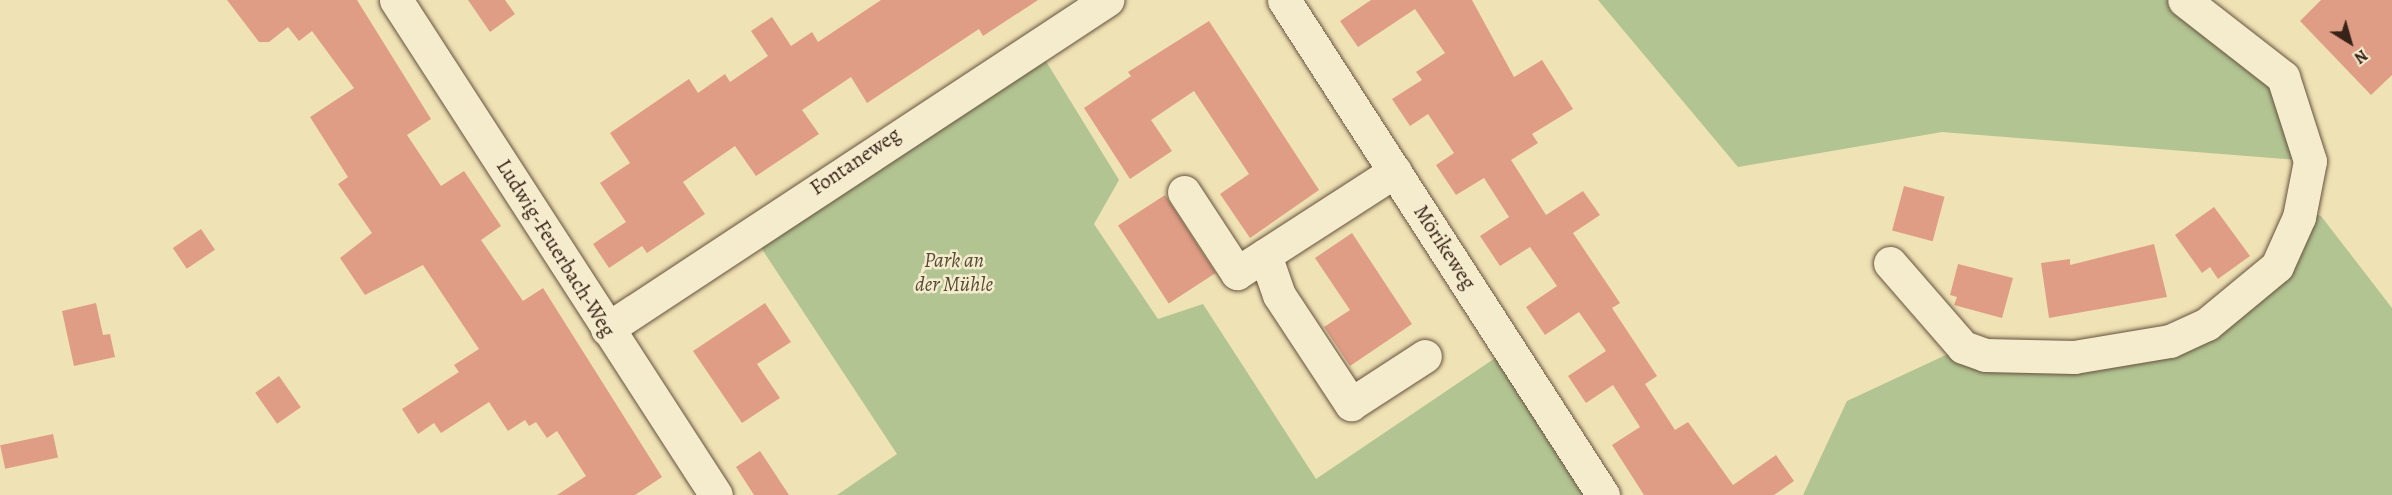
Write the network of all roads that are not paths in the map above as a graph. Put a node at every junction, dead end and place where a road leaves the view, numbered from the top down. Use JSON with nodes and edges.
{"nodes":[{"id":1,"x":396,"y":0,"type":"edge"},
{"id":2,"x":1107,"y":0,"type":"edge"},
{"id":3,"x":1284,"y":0,"type":"edge"},
{"id":4,"x":2184,"y":0,"type":"edge"},
{"id":5,"x":1395,"y":171,"type":"junction"},
{"id":6,"x":1184,"y":192,"type":"dead end"},
{"id":7,"x":1265,"y":255,"type":"junction"},
{"id":8,"x":1890,"y":263,"type":"dead end"},
{"id":9,"x":607,"y":329,"type":"junction"},
{"id":10,"x":1425,"y":356,"type":"dead end"},
{"id":11,"x":716,"y":495,"type":"edge"},
{"id":12,"x":1603,"y":495,"type":"edge"}],
"edges":[{"from":1,"to":9,"type":"street","name":"Ludwig-Feuerbach-Weg"},
{"from":2,"to":9,"type":"street","name":"Fontaneweg"},
{"from":3,"to":5,"type":"street","name":"Mörikeweg"},
{"from":4,"to":8,"type":"street"},
{"from":5,"to":7,"type":"street"},
{"from":5,"to":12,"type":"street","name":"Mörikeweg"},
{"from":6,"to":7,"type":"street"},
{"from":7,"to":10,"type":"street"},
{"from":9,"to":11,"type":"street","name":"Ludwig-Feuerbach-Weg"}]}
